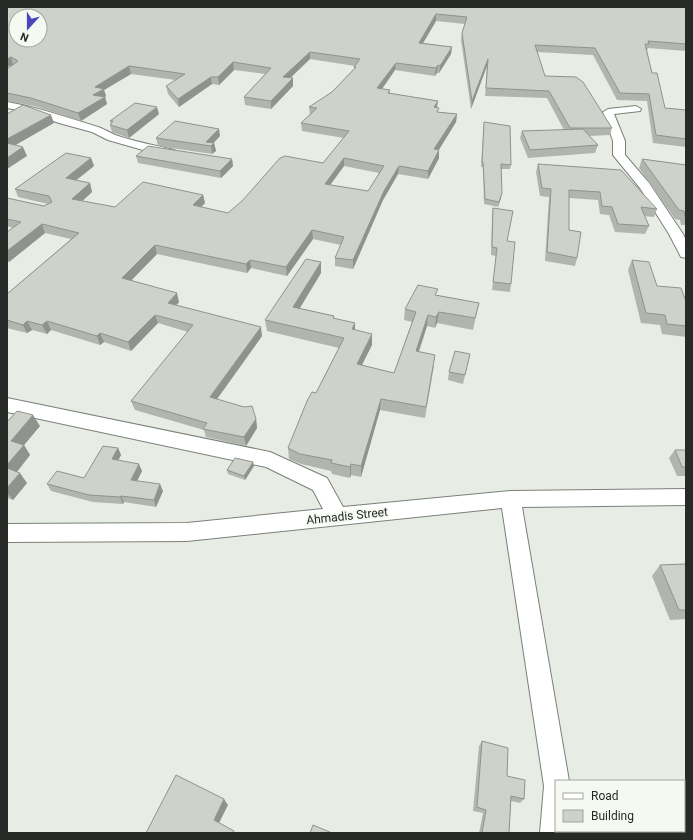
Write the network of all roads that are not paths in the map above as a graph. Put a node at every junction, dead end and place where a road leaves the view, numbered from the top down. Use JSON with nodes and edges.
{"nodes":[{"id":1,"x":7,"y":105,"type":"edge"},
{"id":2,"x":636,"y":109,"type":"dead end"},
{"id":3,"x":184,"y":154,"type":"edge"},
{"id":4,"x":686,"y":254,"type":"edge"},
{"id":5,"x":7,"y":405,"type":"edge"},
{"id":6,"x":686,"y":497,"type":"edge"},
{"id":7,"x":511,"y":499,"type":"junction"},
{"id":8,"x":338,"y":517,"type":"junction"},
{"id":9,"x":7,"y":532,"type":"edge"},
{"id":10,"x":556,"y":780,"type":"edge"},
{"id":11,"x":555,"y":812,"type":"edge"},
{"id":12,"x":554,"y":833,"type":"edge"}],
"edges":[{"from":1,"to":3,"type":"street"},
{"from":2,"to":4,"type":"street"},
{"from":5,"to":8,"type":"street"},
{"from":6,"to":7,"type":"street","name":"Ahmadis Street"},
{"from":7,"to":8,"type":"street","name":"Ahmadis Street"},
{"from":7,"to":10,"type":"street"},
{"from":8,"to":9,"type":"street","name":"Ahmadis Street"},
{"from":11,"to":12,"type":"street"}]}
